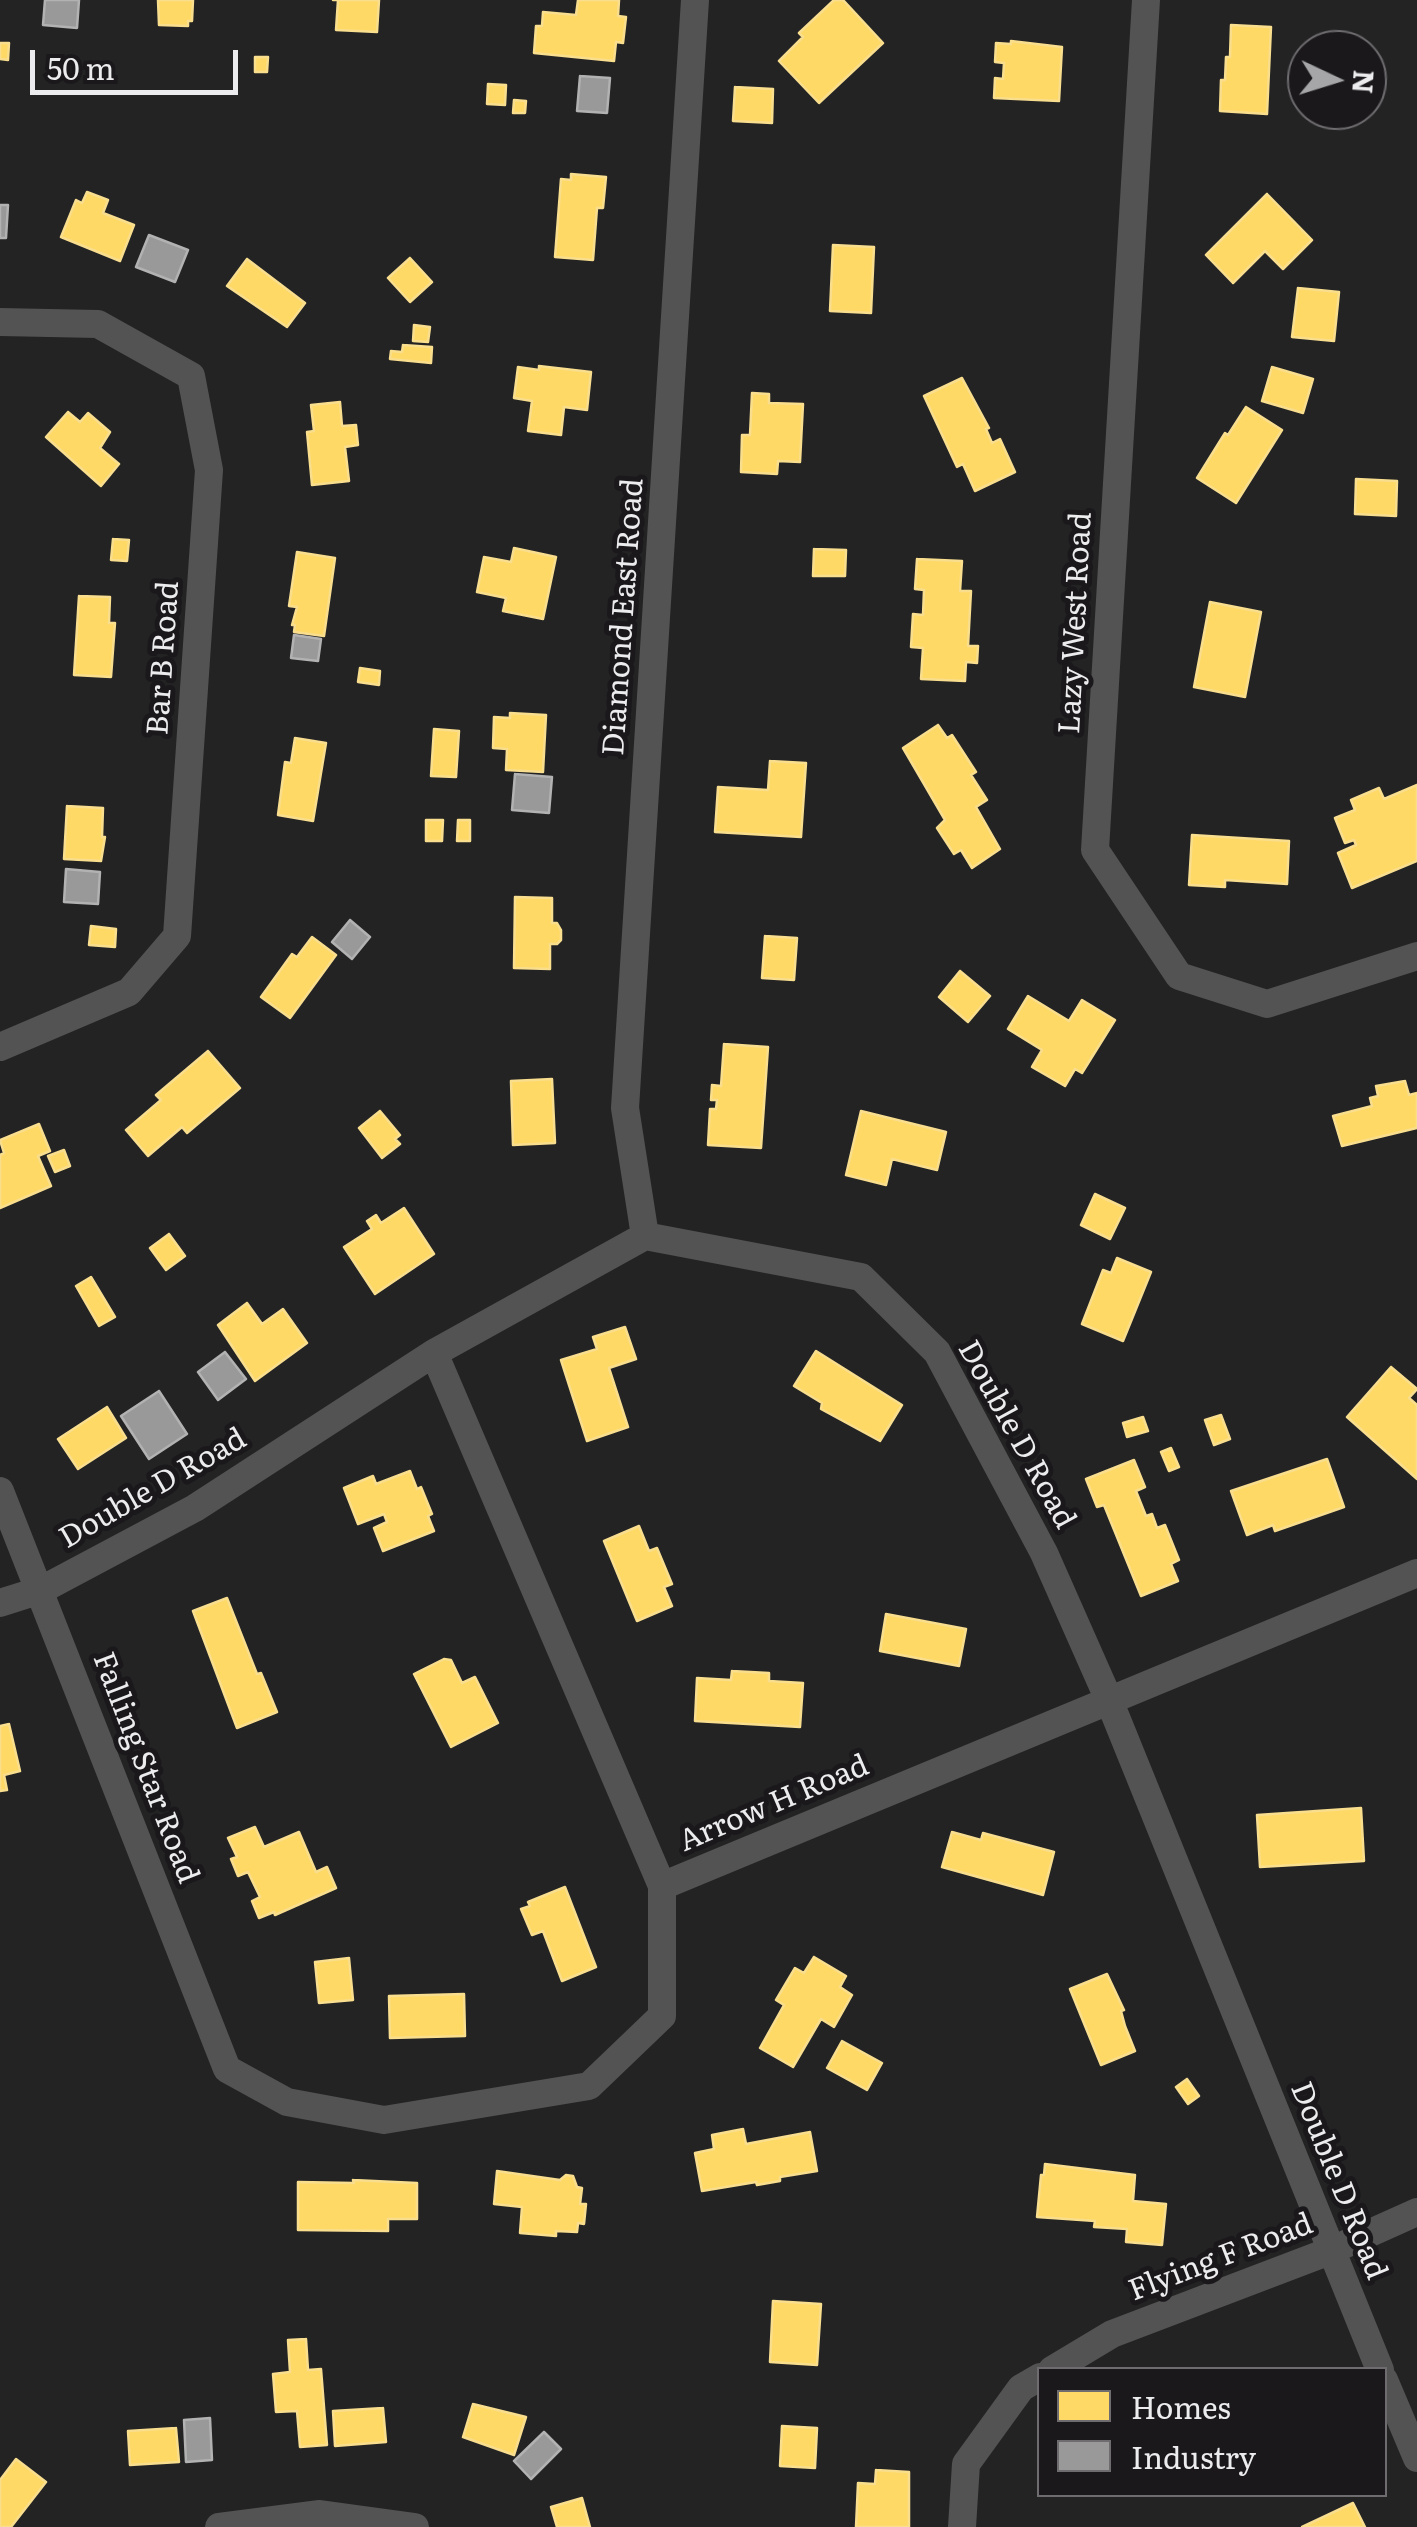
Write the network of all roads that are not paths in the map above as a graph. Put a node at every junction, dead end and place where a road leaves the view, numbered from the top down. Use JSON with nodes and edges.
{"nodes":[{"id":1,"x":695,"y":0,"type":"edge"},
{"id":2,"x":1146,"y":0,"type":"edge"},
{"id":3,"x":0,"y":322,"type":"edge"},
{"id":4,"x":1417,"y":956,"type":"edge"},
{"id":5,"x":0,"y":1048,"type":"edge"},
{"id":6,"x":645,"y":1236,"type":"junction"},
{"id":7,"x":434,"y":1354,"type":"junction"},
{"id":8,"x":0,"y":1491,"type":"edge"},
{"id":9,"x":1417,"y":1572,"type":"edge"},
{"id":10,"x":40,"y":1590,"type":"junction"},
{"id":11,"x":0,"y":1603,"type":"edge"},
{"id":12,"x":1110,"y":1700,"type":"junction"},
{"id":13,"x":662,"y":1886,"type":"junction"},
{"id":14,"x":227,"y":2069,"type":"joint"},
{"id":15,"x":1417,"y":2212,"type":"edge"},
{"id":16,"x":1330,"y":2251,"type":"junction"},
{"id":17,"x":1057,"y":2367,"type":"edge"},
{"id":18,"x":1379,"y":2367,"type":"edge"},
{"id":19,"x":1037,"y":2379,"type":"edge"},
{"id":20,"x":1387,"y":2387,"type":"edge"},
{"id":21,"x":1417,"y":2458,"type":"edge"},
{"id":22,"x":220,"y":2527,"type":"edge"},
{"id":23,"x":415,"y":2527,"type":"edge"},
{"id":24,"x":962,"y":2527,"type":"edge"}],
"edges":[{"from":1,"to":6,"type":"street","name":"Diamond East Road"},
{"from":2,"to":4,"type":"street","name":"Lazy West Road"},
{"from":3,"to":5,"type":"street","name":"Bar B Road"},
{"from":6,"to":7,"type":"street","name":"Double D Road"},
{"from":6,"to":12,"type":"street","name":"Double D Road"},
{"from":7,"to":10,"type":"street","name":"Double D Road"},
{"from":7,"to":13,"type":"street"},
{"from":8,"to":10,"type":"street","name":"Falling Star Road"},
{"from":9,"to":12,"type":"street","name":"Arrow H Road"},
{"from":10,"to":11,"type":"street","name":"Double D Road"},
{"from":10,"to":14,"type":"street","name":"Falling Star Road"},
{"from":12,"to":13,"type":"street","name":"Arrow H Road"},
{"from":12,"to":16,"type":"street","name":"Double D Road"},
{"from":13,"to":14,"type":"street","name":"Arrow H Road"},
{"from":15,"to":16,"type":"street","name":"Flying F Road"},
{"from":16,"to":17,"type":"street","name":"Flying F Road"},
{"from":16,"to":18,"type":"street","name":"Double D Road"},
{"from":19,"to":24,"type":"street"},
{"from":20,"to":21,"type":"street"},
{"from":22,"to":23,"type":"street"}]}
